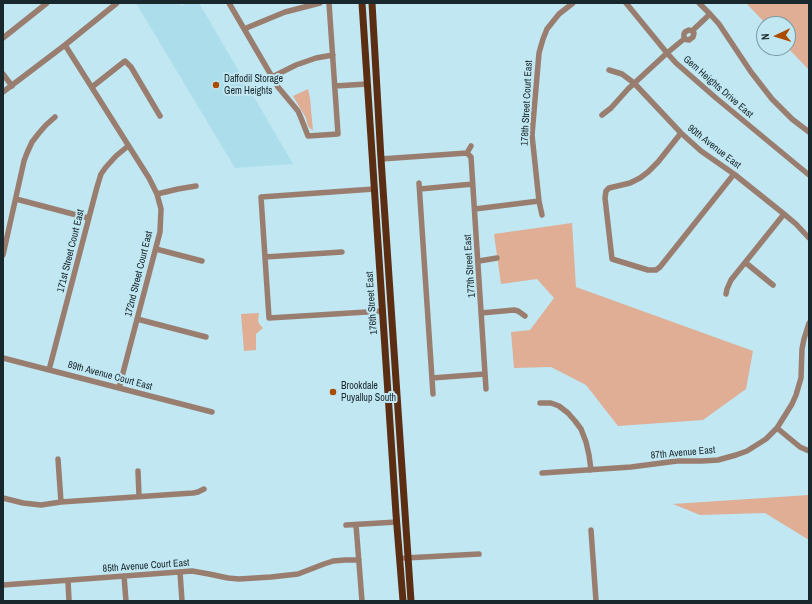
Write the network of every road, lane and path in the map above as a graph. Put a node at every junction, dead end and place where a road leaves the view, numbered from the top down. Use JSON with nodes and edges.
{"nodes":[{"id":1,"x":47,"y":3,"type":"edge"},
{"id":2,"x":117,"y":3,"type":"edge"},
{"id":3,"x":230,"y":3,"type":"edge"},
{"id":4,"x":320,"y":3,"type":"edge"},
{"id":5,"x":329,"y":3,"type":"edge"},
{"id":6,"x":362,"y":3,"type":"edge"},
{"id":7,"x":372,"y":3,"type":"edge"},
{"id":8,"x":573,"y":3,"type":"edge"},
{"id":9,"x":626,"y":3,"type":"edge"},
{"id":10,"x":699,"y":3,"type":"edge"},
{"id":11,"x":710,"y":14,"type":"junction"},
{"id":12,"x":244,"y":29,"type":"junction"},
{"id":13,"x":3,"y":38,"type":"edge"},
{"id":14,"x":65,"y":45,"type":"junction"},
{"id":15,"x":667,"y":53,"type":"junction"},
{"id":16,"x":333,"y":55,"type":"junction"},
{"id":17,"x":609,"y":70,"type":"dead end"},
{"id":18,"x":3,"y":72,"type":"edge"},
{"id":19,"x":272,"y":76,"type":"junction"},
{"id":20,"x":367,"y":84,"type":"junction"},
{"id":21,"x":634,"y":84,"type":"junction"},
{"id":22,"x":12,"y":86,"type":"junction"},
{"id":23,"x":335,"y":86,"type":"junction"},
{"id":24,"x":92,"y":87,"type":"junction"},
{"id":25,"x":3,"y":92,"type":"edge"},
{"id":26,"x":369,"y":106,"type":"junction"},
{"id":27,"x":602,"y":115,"type":"dead end"},
{"id":28,"x":160,"y":116,"type":"dead end"},
{"id":29,"x":55,"y":117,"type":"dead end"},
{"id":30,"x":809,"y":132,"type":"edge"},
{"id":31,"x":680,"y":133,"type":"junction"},
{"id":32,"x":128,"y":146,"type":"junction"},
{"id":33,"x":471,"y":146,"type":"dead end"},
{"id":34,"x":467,"y":153,"type":"junction"},
{"id":35,"x":381,"y":158,"type":"junction"},
{"id":36,"x":734,"y":174,"type":"junction"},
{"id":37,"x":809,"y":175,"type":"edge"},
{"id":38,"x":473,"y":184,"type":"junction"},
{"id":39,"x":196,"y":186,"type":"dead end"},
{"id":40,"x":374,"y":189,"type":"junction"},
{"id":41,"x":157,"y":194,"type":"junction"},
{"id":42,"x":16,"y":199,"type":"junction"},
{"id":43,"x":539,"y":201,"type":"junction"},
{"id":44,"x":474,"y":209,"type":"junction"},
{"id":45,"x":784,"y":214,"type":"junction"},
{"id":46,"x":542,"y":215,"type":"dead end"},
{"id":47,"x":88,"y":218,"type":"junction"},
{"id":48,"x":809,"y":238,"type":"edge"},
{"id":49,"x":156,"y":249,"type":"junction"},
{"id":50,"x":342,"y":252,"type":"dead end"},
{"id":51,"x":3,"y":255,"type":"edge"},
{"id":52,"x":265,"y":257,"type":"junction"},
{"id":53,"x":497,"y":258,"type":"dead end"},
{"id":54,"x":202,"y":261,"type":"dead end"},
{"id":55,"x":479,"y":261,"type":"junction"},
{"id":56,"x":746,"y":263,"type":"junction"},
{"id":57,"x":388,"y":269,"type":"junction"},
{"id":58,"x":773,"y":285,"type":"dead end"},
{"id":59,"x":726,"y":294,"type":"dead end"},
{"id":60,"x":383,"y":312,"type":"junction"},
{"id":61,"x":482,"y":314,"type":"junction"},
{"id":62,"x":524,"y":316,"type":"dead end"},
{"id":63,"x":137,"y":319,"type":"junction"},
{"id":64,"x":809,"y":323,"type":"edge"},
{"id":65,"x":206,"y":337,"type":"dead end"},
{"id":66,"x":3,"y":358,"type":"edge"},
{"id":67,"x":48,"y":370,"type":"junction"},
{"id":68,"x":485,"y":374,"type":"junction"},
{"id":69,"x":396,"y":377,"type":"junction"},
{"id":70,"x":432,"y":378,"type":"junction"},
{"id":71,"x":119,"y":388,"type":"junction"},
{"id":72,"x":486,"y":388,"type":"dead end"},
{"id":73,"x":432,"y":394,"type":"dead end"},
{"id":74,"x":540,"y":402,"type":"dead end"},
{"id":75,"x":212,"y":412,"type":"dead end"},
{"id":76,"x":777,"y":428,"type":"junction"},
{"id":77,"x":809,"y":451,"type":"edge"},
{"id":78,"x":58,"y":459,"type":"dead end"},
{"id":79,"x":591,"y":470,"type":"junction"},
{"id":80,"x":138,"y":471,"type":"dead end"},
{"id":81,"x":542,"y":474,"type":"dead end"},
{"id":82,"x":204,"y":489,"type":"dead end"},
{"id":83,"x":140,"y":496,"type":"junction"},
{"id":84,"x":3,"y":498,"type":"edge"},
{"id":85,"x":61,"y":502,"type":"junction"},
{"id":86,"x":397,"y":522,"type":"junction"},
{"id":87,"x":356,"y":525,"type":"junction"},
{"id":88,"x":346,"y":526,"type":"dead end"},
{"id":89,"x":592,"y":530,"type":"dead end"},
{"id":90,"x":479,"y":554,"type":"dead end"},
{"id":91,"x":407,"y":558,"type":"junction"},
{"id":92,"x":358,"y":560,"type":"junction"},
{"id":93,"x":180,"y":572,"type":"junction"},
{"id":94,"x":124,"y":576,"type":"junction"},
{"id":95,"x":68,"y":580,"type":"junction"},
{"id":96,"x":3,"y":585,"type":"edge"},
{"id":97,"x":411,"y":600,"type":"edge"},
{"id":98,"x":69,"y":601,"type":"edge"},
{"id":99,"x":126,"y":601,"type":"edge"},
{"id":100,"x":182,"y":601,"type":"edge"},
{"id":101,"x":362,"y":601,"type":"edge"},
{"id":102,"x":403,"y":601,"type":"edge"},
{"id":103,"x":596,"y":601,"type":"edge"}],
"edges":[{"from":1,"to":13,"type":"street"},
{"from":2,"to":14,"type":"street"},
{"from":3,"to":12,"type":"street"},
{"from":4,"to":12,"type":"street"},
{"from":5,"to":16,"type":"street"},
{"from":6,"to":20,"type":"main road","name":"176th Street East"},
{"from":7,"to":35,"type":"main road","name":"176th Street East"},
{"from":8,"to":43,"type":"street","name":"178th Street Court East"},
{"from":9,"to":15,"type":"street","name":"Gem Heights Drive East"},
{"from":10,"to":11,"type":"street"},
{"from":11,"to":15,"type":"street"},
{"from":11,"to":30,"type":"street"},
{"from":12,"to":19,"type":"street"},
{"from":14,"to":22,"type":"street"},
{"from":14,"to":24,"type":"street"},
{"from":15,"to":21,"type":"street"},
{"from":15,"to":37,"type":"street","name":"Gem Heights Drive East"},
{"from":16,"to":19,"type":"street"},
{"from":16,"to":23,"type":"street"},
{"from":17,"to":21,"type":"street","name":"90th Avenue East"},
{"from":18,"to":22,"type":"street"},
{"from":19,"to":23,"type":"street"},
{"from":20,"to":23,"type":"street"},
{"from":20,"to":26,"type":"main road","name":"176th Street East"},
{"from":21,"to":27,"type":"street"},
{"from":21,"to":31,"type":"street","name":"90th Avenue East"},
{"from":22,"to":25,"type":"street"},
{"from":24,"to":28,"type":"street"},
{"from":24,"to":32,"type":"street"},
{"from":26,"to":35,"type":"main road"},
{"from":26,"to":40,"type":"main road","name":"176th Street East"},
{"from":29,"to":42,"type":"street"},
{"from":31,"to":36,"type":"street","name":"90th Avenue East"},
{"from":31,"to":36,"type":"street"},
{"from":32,"to":41,"type":"street","name":"172nd Street Court East"},
{"from":32,"to":47,"type":"street","name":"171st Street Court East"},
{"from":33,"to":34,"type":"street"},
{"from":34,"to":35,"type":"street"},
{"from":34,"to":38,"type":"street","name":"177th Street East"},
{"from":35,"to":57,"type":"main road","name":"176th Street East"},
{"from":36,"to":45,"type":"street","name":"90th Avenue East"},
{"from":38,"to":44,"type":"street","name":"177th Street East"},
{"from":38,"to":70,"type":"street"},
{"from":39,"to":41,"type":"street"},
{"from":40,"to":52,"type":"street"},
{"from":40,"to":57,"type":"main road"},
{"from":40,"to":60,"type":"main road","name":"176th Street East"},
{"from":41,"to":49,"type":"street","name":"172nd Street Court East"},
{"from":42,"to":47,"type":"street"},
{"from":42,"to":51,"type":"street"},
{"from":43,"to":44,"type":"street"},
{"from":43,"to":46,"type":"street","name":"178th Street Court East"},
{"from":44,"to":55,"type":"street","name":"177th Street East"},
{"from":45,"to":48,"type":"street","name":"90th Avenue East"},
{"from":45,"to":56,"type":"street"},
{"from":47,"to":67,"type":"street","name":"171st Street Court East"},
{"from":49,"to":54,"type":"street"},
{"from":49,"to":63,"type":"street","name":"172nd Street Court East"},
{"from":50,"to":52,"type":"street"},
{"from":52,"to":60,"type":"street"},
{"from":53,"to":55,"type":"street"},
{"from":55,"to":61,"type":"street","name":"177th Street East"},
{"from":56,"to":58,"type":"street"},
{"from":56,"to":59,"type":"street"},
{"from":57,"to":69,"type":"main road","name":"176th Street East"},
{"from":60,"to":69,"type":"main road"},
{"from":60,"to":86,"type":"main road","name":"176th Street East"},
{"from":61,"to":62,"type":"street"},
{"from":61,"to":68,"type":"street","name":"177th Street East"},
{"from":63,"to":65,"type":"street"},
{"from":63,"to":71,"type":"street","name":"172nd Street Court East"},
{"from":64,"to":76,"type":"street","name":"87th Avenue East"},
{"from":66,"to":67,"type":"street","name":"89th Avenue Court East"},
{"from":67,"to":71,"type":"street","name":"89th Avenue Court East"},
{"from":68,"to":70,"type":"street"},
{"from":68,"to":72,"type":"street","name":"177th Street East"},
{"from":69,"to":91,"type":"main road","name":"176th Street East"},
{"from":70,"to":73,"type":"street"},
{"from":71,"to":75,"type":"street","name":"89th Avenue Court East"},
{"from":74,"to":79,"type":"street"},
{"from":76,"to":77,"type":"street"},
{"from":76,"to":79,"type":"street","name":"87th Avenue East"},
{"from":78,"to":85,"type":"street"},
{"from":79,"to":81,"type":"street","name":"87th Avenue East"},
{"from":80,"to":83,"type":"street"},
{"from":82,"to":83,"type":"street"},
{"from":83,"to":85,"type":"street"},
{"from":84,"to":85,"type":"street"},
{"from":86,"to":87,"type":"street"},
{"from":86,"to":91,"type":"main road"},
{"from":86,"to":102,"type":"main road","name":"176th Street East"},
{"from":87,"to":88,"type":"street"},
{"from":87,"to":92,"type":"street"},
{"from":89,"to":103,"type":"street"},
{"from":90,"to":91,"type":"street"},
{"from":91,"to":97,"type":"main road","name":"176th Street East"},
{"from":92,"to":93,"type":"street","name":"85th Avenue Court East"},
{"from":92,"to":101,"type":"street"},
{"from":93,"to":94,"type":"street","name":"85th Avenue Court East"},
{"from":93,"to":100,"type":"street"},
{"from":94,"to":95,"type":"street","name":"85th Avenue Court East"},
{"from":94,"to":99,"type":"street"},
{"from":95,"to":96,"type":"street","name":"85th Avenue Court East"},
{"from":95,"to":98,"type":"street"}]}
